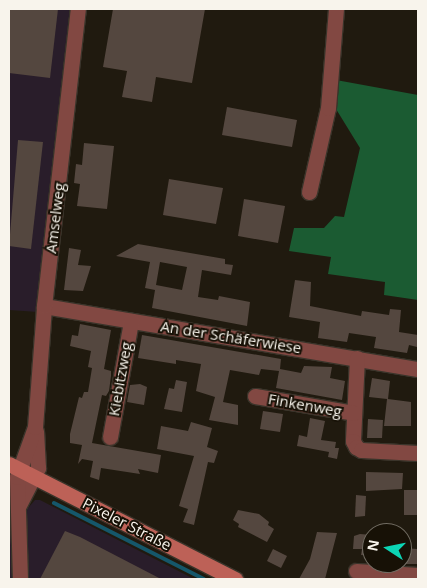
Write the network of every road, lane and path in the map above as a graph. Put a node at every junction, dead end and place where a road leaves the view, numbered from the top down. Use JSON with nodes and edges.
{"nodes":[{"id":1,"x":78,"y":9,"type":"edge"},
{"id":2,"x":336,"y":9,"type":"edge"},
{"id":3,"x":309,"y":192,"type":"dead end"},
{"id":4,"x":44,"y":306,"type":"junction"},
{"id":5,"x":130,"y":321,"type":"junction"},
{"id":6,"x":357,"y":358,"type":"junction"},
{"id":7,"x":418,"y":369,"type":"edge"},
{"id":8,"x":255,"y":396,"type":"dead end"},
{"id":9,"x":354,"y":413,"type":"junction"},
{"id":10,"x":35,"y":427,"type":"junction"},
{"id":11,"x":110,"y":437,"type":"dead end"},
{"id":12,"x":418,"y":453,"type":"edge"},
{"id":13,"x":14,"y":466,"type":"edge"},
{"id":14,"x":35,"y":477,"type":"junction"},
{"id":15,"x":19,"y":506,"type":"junction"},
{"id":16,"x":356,"y":571,"type":"dead end"},
{"id":17,"x":418,"y":575,"type":"edge"},
{"id":18,"x":20,"y":579,"type":"edge"},
{"id":19,"x":235,"y":579,"type":"edge"}],
"edges":[{"from":1,"to":4,"type":"street","name":"Amselweg"},
{"from":2,"to":3,"type":"street"},
{"from":4,"to":5,"type":"street","name":"An der Schäferwiese"},
{"from":4,"to":10,"type":"street","name":"Amselweg"},
{"from":5,"to":6,"type":"street","name":"An der Schäferwiese"},
{"from":5,"to":11,"type":"street","name":"Kiebitzweg"},
{"from":6,"to":7,"type":"street","name":"An der Schäferwiese"},
{"from":6,"to":9,"type":"street","name":"Finkenweg"},
{"from":8,"to":9,"type":"street","name":"Finkenweg"},
{"from":9,"to":12,"type":"street","name":"Finkenweg"},
{"from":10,"to":13,"type":"street","name":"Amselweg"},
{"from":10,"to":14,"type":"street","name":"Amselweg"},
{"from":13,"to":14,"type":"main road","name":"Pixeler Straße"},
{"from":13,"to":15,"type":"street","name":"Amselweg"},
{"from":14,"to":15,"type":"street"},
{"from":14,"to":19,"type":"main road","name":"Pixeler Straße"},
{"from":15,"to":18,"type":"street","name":"Amselweg"},
{"from":16,"to":17,"type":"street"}]}
